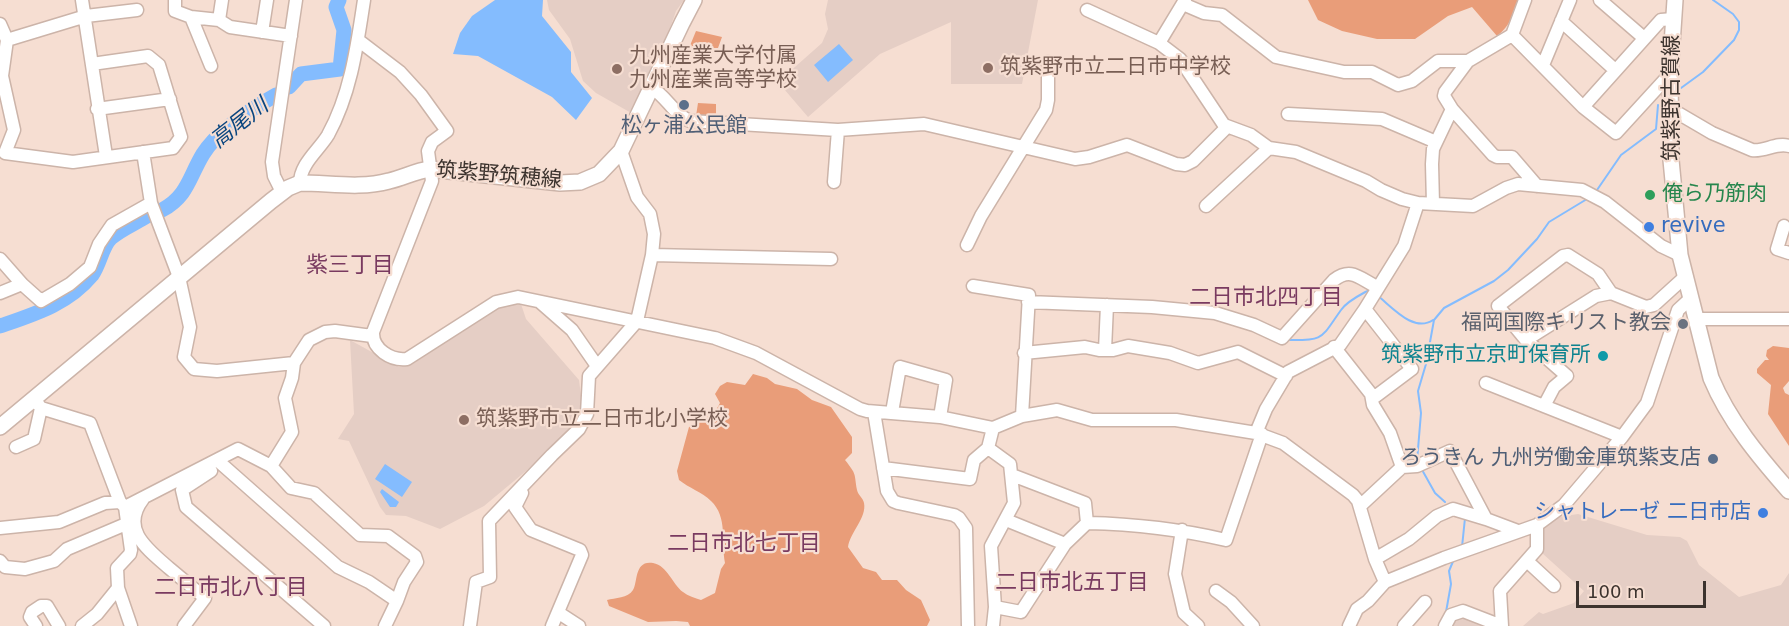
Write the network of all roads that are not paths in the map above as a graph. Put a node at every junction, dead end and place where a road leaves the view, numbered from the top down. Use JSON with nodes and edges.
{"nodes":[{"id":1,"x":82,"y":0,"type":"edge"},
{"id":2,"x":175,"y":0,"type":"edge"},
{"id":3,"x":222,"y":0,"type":"edge"},
{"id":4,"x":267,"y":0,"type":"edge"},
{"id":5,"x":296,"y":0,"type":"edge"},
{"id":6,"x":364,"y":0,"type":"edge"},
{"id":7,"x":694,"y":0,"type":"edge"},
{"id":8,"x":1525,"y":0,"type":"edge"},
{"id":9,"x":1570,"y":0,"type":"edge"},
{"id":10,"x":1600,"y":0,"type":"edge"},
{"id":11,"x":1675,"y":0,"type":"edge"},
{"id":12,"x":1184,"y":2,"type":"edge"},
{"id":13,"x":137,"y":10,"type":"dead end"},
{"id":14,"x":1087,"y":10,"type":"dead end"},
{"id":15,"x":86,"y":16,"type":"junction"},
{"id":16,"x":190,"y":17,"type":"junction"},
{"id":17,"x":1673,"y":19,"type":"junction"},
{"id":18,"x":219,"y":20,"type":"junction"},
{"id":19,"x":1561,"y":21,"type":"junction"},
{"id":20,"x":0,"y":24,"type":"edge"},
{"id":21,"x":262,"y":32,"type":"junction"},
{"id":22,"x":1512,"y":35,"type":"junction"},
{"id":23,"x":291,"y":36,"type":"junction"},
{"id":24,"x":1644,"y":38,"type":"junction"},
{"id":25,"x":7,"y":40,"type":"junction"},
{"id":26,"x":358,"y":40,"type":"junction"},
{"id":27,"x":1159,"y":43,"type":"junction"},
{"id":28,"x":1468,"y":61,"type":"junction"},
{"id":29,"x":1048,"y":62,"type":"dead end"},
{"id":30,"x":92,"y":64,"type":"junction"},
{"id":31,"x":1543,"y":65,"type":"junction"},
{"id":32,"x":211,"y":66,"type":"dead end"},
{"id":33,"x":1615,"y":70,"type":"junction"},
{"id":34,"x":1670,"y":74,"type":"junction"},
{"id":35,"x":652,"y":88,"type":"junction"},
{"id":36,"x":170,"y":99,"type":"junction"},
{"id":37,"x":1583,"y":106,"type":"junction"},
{"id":38,"x":97,"y":109,"type":"junction"},
{"id":39,"x":1452,"y":109,"type":"junction"},
{"id":40,"x":1671,"y":109,"type":"junction"},
{"id":41,"x":1288,"y":114,"type":"dead end"},
{"id":42,"x":6,"y":119,"type":"edge"},
{"id":43,"x":1227,"y":127,"type":"junction"},
{"id":44,"x":838,"y":130,"type":"junction"},
{"id":45,"x":1436,"y":142,"type":"junction"},
{"id":46,"x":1789,"y":146,"type":"edge"},
{"id":47,"x":1021,"y":148,"type":"junction"},
{"id":48,"x":1269,"y":148,"type":"junction"},
{"id":49,"x":621,"y":151,"type":"junction"},
{"id":50,"x":143,"y":152,"type":"junction"},
{"id":51,"x":105,"y":156,"type":"junction"},
{"id":52,"x":430,"y":169,"type":"junction"},
{"id":53,"x":834,"y":182,"type":"dead end"},
{"id":54,"x":300,"y":183,"type":"junction"},
{"id":55,"x":1538,"y":186,"type":"junction"},
{"id":56,"x":282,"y":192,"type":"junction"},
{"id":57,"x":151,"y":203,"type":"junction"},
{"id":58,"x":1418,"y":203,"type":"junction"},
{"id":59,"x":1433,"y":204,"type":"junction"},
{"id":60,"x":1206,"y":206,"type":"dead end"},
{"id":61,"x":1784,"y":226,"type":"dead end"},
{"id":62,"x":967,"y":245,"type":"dead end"},
{"id":63,"x":1789,"y":253,"type":"edge"},
{"id":64,"x":652,"y":255,"type":"junction"},
{"id":65,"x":1680,"y":255,"type":"junction"},
{"id":66,"x":0,"y":258,"type":"edge"},
{"id":67,"x":831,"y":260,"type":"dead end"},
{"id":68,"x":1686,"y":276,"type":"junction"},
{"id":69,"x":179,"y":277,"type":"junction"},
{"id":70,"x":22,"y":284,"type":"junction"},
{"id":71,"x":974,"y":286,"type":"dead end"},
{"id":72,"x":1377,"y":287,"type":"junction"},
{"id":73,"x":0,"y":293,"type":"edge"},
{"id":74,"x":1611,"y":293,"type":"junction"},
{"id":75,"x":1691,"y":298,"type":"junction"},
{"id":76,"x":539,"y":301,"type":"junction"},
{"id":77,"x":1028,"y":302,"type":"junction"},
{"id":78,"x":1107,"y":305,"type":"junction"},
{"id":79,"x":1365,"y":309,"type":"junction"},
{"id":80,"x":1696,"y":319,"type":"junction"},
{"id":81,"x":1789,"y":319,"type":"edge"},
{"id":82,"x":637,"y":321,"type":"junction"},
{"id":83,"x":372,"y":336,"type":"junction"},
{"id":84,"x":1526,"y":340,"type":"junction"},
{"id":85,"x":1334,"y":347,"type":"junction"},
{"id":86,"x":1105,"y":350,"type":"junction"},
{"id":87,"x":1024,"y":353,"type":"junction"},
{"id":88,"x":294,"y":363,"type":"junction"},
{"id":89,"x":597,"y":366,"type":"junction"},
{"id":90,"x":1286,"y":376,"type":"junction"},
{"id":91,"x":1486,"y":383,"type":"dead end"},
{"id":92,"x":1372,"y":399,"type":"junction"},
{"id":93,"x":37,"y":404,"type":"junction"},
{"id":94,"x":1544,"y":406,"type":"junction"},
{"id":95,"x":874,"y":412,"type":"junction"},
{"id":96,"x":892,"y":412,"type":"junction"},
{"id":97,"x":1022,"y":416,"type":"junction"},
{"id":98,"x":940,"y":417,"type":"junction"},
{"id":99,"x":0,"y":427,"type":"edge"},
{"id":100,"x":993,"y":428,"type":"junction"},
{"id":101,"x":1259,"y":434,"type":"junction"},
{"id":102,"x":1622,"y":437,"type":"junction"},
{"id":103,"x":16,"y":447,"type":"dead end"},
{"id":104,"x":988,"y":448,"type":"junction"},
{"id":105,"x":219,"y":462,"type":"junction"},
{"id":106,"x":271,"y":466,"type":"junction"},
{"id":107,"x":1402,"y":467,"type":"junction"},
{"id":108,"x":883,"y":468,"type":"junction"},
{"id":109,"x":1012,"y":475,"type":"junction"},
{"id":110,"x":528,"y":481,"type":"junction"},
{"id":111,"x":1789,"y":491,"type":"edge"},
{"id":112,"x":144,"y":498,"type":"junction"},
{"id":113,"x":122,"y":504,"type":"junction"},
{"id":114,"x":1360,"y":506,"type":"junction"},
{"id":115,"x":1486,"y":519,"type":"junction"},
{"id":116,"x":1006,"y":520,"type":"junction"},
{"id":117,"x":1086,"y":523,"type":"junction"},
{"id":118,"x":126,"y":524,"type":"junction"},
{"id":119,"x":1537,"y":525,"type":"junction"},
{"id":120,"x":0,"y":528,"type":"edge"},
{"id":121,"x":1182,"y":530,"type":"junction"},
{"id":122,"x":1518,"y":531,"type":"junction"},
{"id":123,"x":1065,"y":544,"type":"junction"},
{"id":124,"x":1375,"y":559,"type":"junction"},
{"id":125,"x":0,"y":561,"type":"edge"},
{"id":126,"x":1527,"y":561,"type":"junction"},
{"id":127,"x":1385,"y":582,"type":"junction"},
{"id":128,"x":1554,"y":586,"type":"dead end"},
{"id":129,"x":118,"y":588,"type":"junction"},
{"id":130,"x":1216,"y":591,"type":"dead end"},
{"id":131,"x":399,"y":597,"type":"junction"},
{"id":132,"x":1425,"y":602,"type":"dead end"},
{"id":133,"x":995,"y":607,"type":"junction"},
{"id":134,"x":559,"y":613,"type":"junction"},
{"id":135,"x":36,"y":626,"type":"edge"},
{"id":136,"x":59,"y":626,"type":"edge"},
{"id":137,"x":82,"y":626,"type":"edge"},
{"id":138,"x":131,"y":626,"type":"edge"},
{"id":139,"x":184,"y":626,"type":"edge"},
{"id":140,"x":324,"y":626,"type":"edge"},
{"id":141,"x":385,"y":626,"type":"edge"},
{"id":142,"x":396,"y":626,"type":"edge"},
{"id":143,"x":470,"y":626,"type":"edge"},
{"id":144,"x":552,"y":626,"type":"edge"},
{"id":145,"x":579,"y":626,"type":"edge"},
{"id":146,"x":968,"y":626,"type":"edge"},
{"id":147,"x":993,"y":626,"type":"edge"},
{"id":148,"x":1198,"y":626,"type":"edge"},
{"id":149,"x":1253,"y":626,"type":"edge"},
{"id":150,"x":1349,"y":626,"type":"edge"},
{"id":151,"x":1404,"y":626,"type":"edge"},
{"id":152,"x":1445,"y":626,"type":"edge"}],
"edges":[{"from":1,"to":15,"type":"street"},
{"from":2,"to":16,"type":"street"},
{"from":3,"to":18,"type":"street"},
{"from":4,"to":21,"type":"street"},
{"from":5,"to":23,"type":"street"},
{"from":6,"to":26,"type":"street"},
{"from":7,"to":35,"type":"main road","name":"筑紫野筑穂線"},
{"from":8,"to":22,"type":"street"},
{"from":9,"to":19,"type":"street"},
{"from":10,"to":24,"type":"street"},
{"from":11,"to":17,"type":"main road","name":"筑紫野古賀線"},
{"from":12,"to":27,"type":"street"},
{"from":12,"to":28,"type":"street"},
{"from":13,"to":15,"type":"street"},
{"from":14,"to":27,"type":"street"},
{"from":15,"to":25,"type":"street"},
{"from":15,"to":30,"type":"street"},
{"from":16,"to":18,"type":"street"},
{"from":16,"to":32,"type":"street"},
{"from":17,"to":24,"type":"street"},
{"from":17,"to":34,"type":"main road","name":"筑紫野古賀線"},
{"from":18,"to":21,"type":"street"},
{"from":19,"to":31,"type":"street"},
{"from":19,"to":33,"type":"street"},
{"from":20,"to":25,"type":"street"},
{"from":21,"to":23,"type":"street"},
{"from":22,"to":28,"type":"street"},
{"from":22,"to":31,"type":"street"},
{"from":23,"to":56,"type":"street"},
{"from":24,"to":33,"type":"street"},
{"from":25,"to":42,"type":"street"},
{"from":26,"to":52,"type":"street"},
{"from":26,"to":54,"type":"street"},
{"from":27,"to":43,"type":"street"},
{"from":28,"to":39,"type":"street"},
{"from":29,"to":47,"type":"street"},
{"from":30,"to":36,"type":"street"},
{"from":30,"to":38,"type":"street"},
{"from":31,"to":37,"type":"street"},
{"from":33,"to":37,"type":"street"},
{"from":34,"to":37,"type":"street"},
{"from":34,"to":40,"type":"main road","name":"筑紫野古賀線"},
{"from":35,"to":44,"type":"street"},
{"from":35,"to":49,"type":"main road","name":"筑紫野筑穂線"},
{"from":36,"to":38,"type":"street"},
{"from":36,"to":50,"type":"street"},
{"from":38,"to":51,"type":"street"},
{"from":39,"to":45,"type":"street"},
{"from":39,"to":55,"type":"street"},
{"from":40,"to":46,"type":"street"},
{"from":40,"to":65,"type":"main road","name":"筑紫野古賀線"},
{"from":41,"to":45,"type":"street"},
{"from":42,"to":51,"type":"street"},
{"from":43,"to":47,"type":"street"},
{"from":43,"to":48,"type":"street"},
{"from":44,"to":47,"type":"street"},
{"from":44,"to":53,"type":"street"},
{"from":45,"to":59,"type":"street"},
{"from":47,"to":62,"type":"street"},
{"from":48,"to":58,"type":"street"},
{"from":48,"to":60,"type":"street"},
{"from":49,"to":52,"type":"main road","name":"筑紫野筑穂線"},
{"from":49,"to":64,"type":"street"},
{"from":50,"to":51,"type":"street"},
{"from":50,"to":57,"type":"street"},
{"from":52,"to":54,"type":"main road","name":"筑紫野筑穂線"},
{"from":52,"to":83,"type":"street"},
{"from":54,"to":56,"type":"main road","name":"筑紫野筑穂線"},
{"from":55,"to":59,"type":"street"},
{"from":55,"to":65,"type":"street"},
{"from":56,"to":69,"type":"main road","name":"筑紫野筑穂線"},
{"from":57,"to":69,"type":"street"},
{"from":57,"to":70,"type":"street"},
{"from":58,"to":59,"type":"street"},
{"from":58,"to":72,"type":"street"},
{"from":61,"to":63,"type":"street"},
{"from":64,"to":67,"type":"street"},
{"from":64,"to":82,"type":"street"},
{"from":65,"to":68,"type":"main road","name":"筑紫野古賀線"},
{"from":66,"to":70,"type":"street"},
{"from":68,"to":74,"type":"street"},
{"from":68,"to":75,"type":"main road","name":"筑紫野古賀線"},
{"from":69,"to":88,"type":"street"},
{"from":69,"to":93,"type":"main road","name":"筑紫野筑穂線"},
{"from":70,"to":73,"type":"street"},
{"from":71,"to":77,"type":"street"},
{"from":72,"to":78,"type":"street"},
{"from":72,"to":79,"type":"street"},
{"from":74,"to":84,"type":"street"},
{"from":74,"to":84,"type":"street"},
{"from":75,"to":80,"type":"main road","name":"筑紫野古賀線"},
{"from":75,"to":102,"type":"street"},
{"from":76,"to":82,"type":"street"},
{"from":76,"to":83,"type":"street"},
{"from":76,"to":89,"type":"street"},
{"from":77,"to":78,"type":"street"},
{"from":77,"to":87,"type":"street"},
{"from":78,"to":86,"type":"street"},
{"from":79,"to":85,"type":"street"},
{"from":79,"to":92,"type":"street"},
{"from":80,"to":81,"type":"street"},
{"from":80,"to":111,"type":"main road","name":"筑紫野古賀線"},
{"from":82,"to":89,"type":"street"},
{"from":82,"to":95,"type":"street"},
{"from":83,"to":88,"type":"street"},
{"from":84,"to":94,"type":"street"},
{"from":85,"to":90,"type":"street"},
{"from":85,"to":92,"type":"street"},
{"from":86,"to":87,"type":"street"},
{"from":86,"to":90,"type":"street"},
{"from":87,"to":97,"type":"street"},
{"from":88,"to":106,"type":"street"},
{"from":89,"to":110,"type":"street"},
{"from":90,"to":101,"type":"street"},
{"from":91,"to":94,"type":"street"},
{"from":92,"to":107,"type":"street"},
{"from":93,"to":99,"type":"main road","name":"筑紫野筑穂線"},
{"from":93,"to":103,"type":"street"},
{"from":93,"to":113,"type":"street"},
{"from":94,"to":102,"type":"street"},
{"from":95,"to":96,"type":"street"},
{"from":95,"to":108,"type":"street"},
{"from":96,"to":98,"type":"street"},
{"from":96,"to":98,"type":"street"},
{"from":97,"to":100,"type":"street"},
{"from":97,"to":101,"type":"street"},
{"from":98,"to":100,"type":"street"},
{"from":100,"to":104,"type":"street"},
{"from":101,"to":114,"type":"street"},
{"from":101,"to":121,"type":"street"},
{"from":102,"to":119,"type":"street"},
{"from":104,"to":108,"type":"street"},
{"from":104,"to":109,"type":"street"},
{"from":105,"to":106,"type":"street"},
{"from":105,"to":112,"type":"street"},
{"from":105,"to":131,"type":"street"},
{"from":105,"to":140,"type":"street"},
{"from":106,"to":131,"type":"street"},
{"from":107,"to":114,"type":"street"},
{"from":107,"to":115,"type":"street"},
{"from":108,"to":146,"type":"street"},
{"from":109,"to":116,"type":"street"},
{"from":109,"to":117,"type":"street"},
{"from":110,"to":134,"type":"street"},
{"from":110,"to":143,"type":"street"},
{"from":112,"to":113,"type":"street"},
{"from":112,"to":139,"type":"street"},
{"from":113,"to":118,"type":"street"},
{"from":113,"to":120,"type":"street"},
{"from":114,"to":124,"type":"street"},
{"from":115,"to":122,"type":"street"},
{"from":115,"to":124,"type":"street"},
{"from":116,"to":123,"type":"street"},
{"from":116,"to":133,"type":"street"},
{"from":117,"to":121,"type":"street"},
{"from":117,"to":123,"type":"street"},
{"from":118,"to":125,"type":"street"},
{"from":118,"to":129,"type":"street"},
{"from":119,"to":122,"type":"street"},
{"from":119,"to":126,"type":"street"},
{"from":121,"to":148,"type":"street"},
{"from":122,"to":127,"type":"street"},
{"from":123,"to":133,"type":"street"},
{"from":124,"to":127,"type":"street"},
{"from":126,"to":128,"type":"street"},
{"from":126,"to":152,"type":"street"},
{"from":127,"to":150,"type":"street"},
{"from":129,"to":137,"type":"street"},
{"from":129,"to":138,"type":"street"},
{"from":130,"to":149,"type":"street"},
{"from":131,"to":141,"type":"street"},
{"from":131,"to":142,"type":"street"},
{"from":132,"to":151,"type":"street"},
{"from":133,"to":147,"type":"street"},
{"from":134,"to":144,"type":"street"},
{"from":134,"to":145,"type":"street"},
{"from":135,"to":136,"type":"street"}]}
